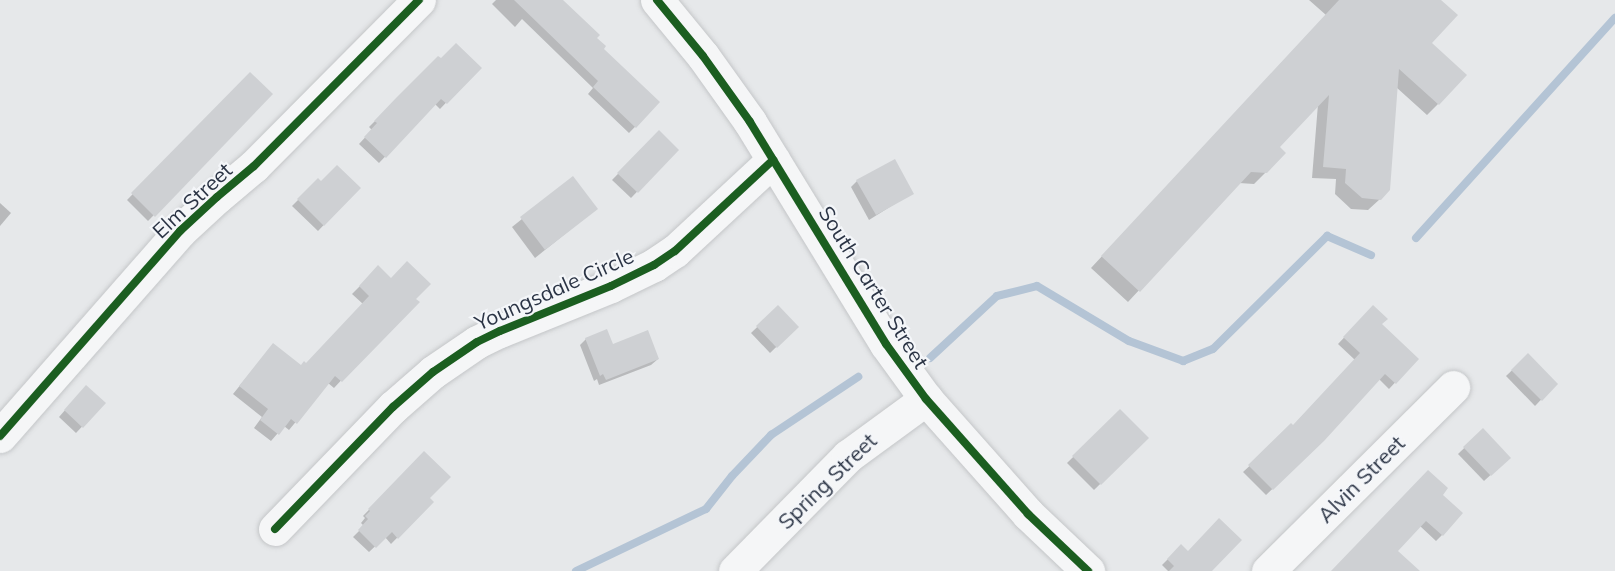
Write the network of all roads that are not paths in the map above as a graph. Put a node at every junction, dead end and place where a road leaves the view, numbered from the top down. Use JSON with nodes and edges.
{"nodes":[{"id":1,"x":419,"y":0,"type":"edge"},
{"id":2,"x":657,"y":0,"type":"edge"},
{"id":3,"x":773,"y":160,"type":"junction"},
{"id":4,"x":1453,"y":387,"type":"dead end"},
{"id":5,"x":926,"y":399,"type":"junction"},
{"id":6,"x":0,"y":436,"type":"edge"},
{"id":7,"x":275,"y":529,"type":"dead end"},
{"id":8,"x":735,"y":571,"type":"edge"},
{"id":9,"x":1088,"y":571,"type":"edge"},
{"id":10,"x":1268,"y":571,"type":"edge"}],
"edges":[{"from":1,"to":6,"type":"street","name":"Elm Street"},
{"from":2,"to":3,"type":"street","name":"South Carter Street"},
{"from":3,"to":5,"type":"street","name":"South Carter Street"},
{"from":3,"to":7,"type":"street","name":"Youngsdale Circle"},
{"from":4,"to":10,"type":"street","name":"Alvin Street"},
{"from":5,"to":8,"type":"street","name":"Spring Street"},
{"from":5,"to":9,"type":"street","name":"South Carter Street"}]}
